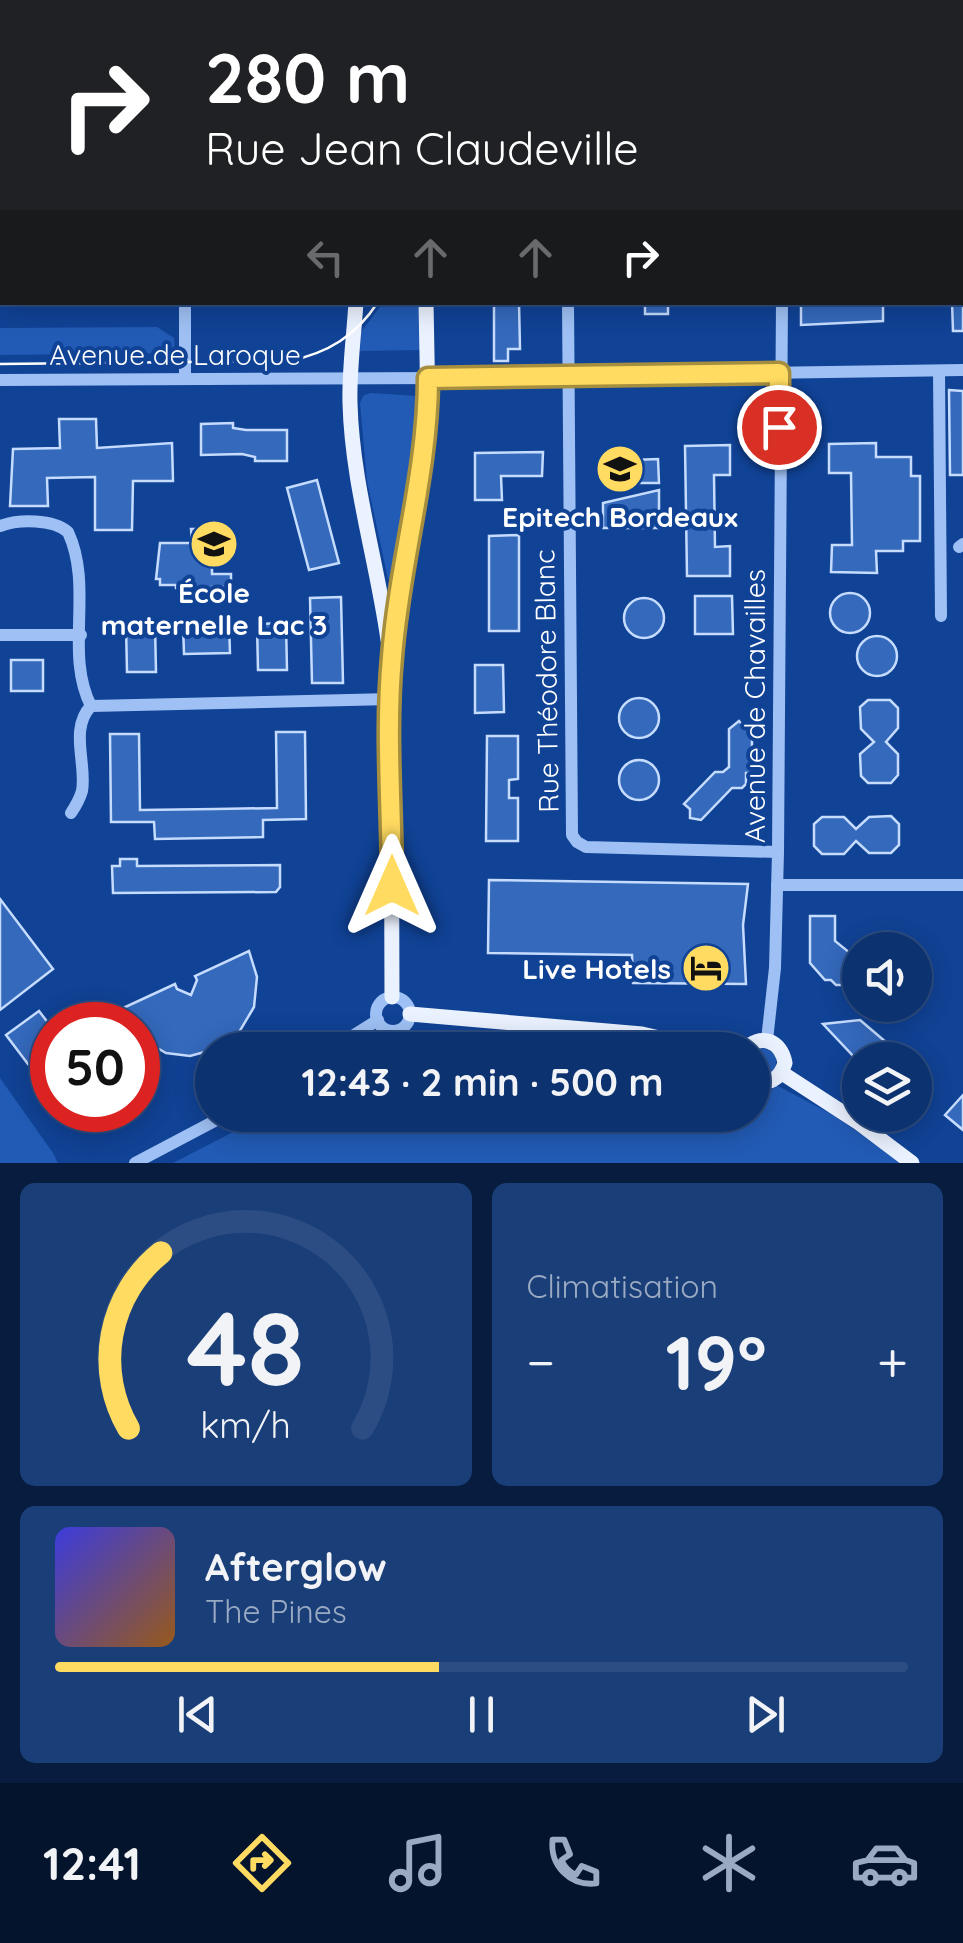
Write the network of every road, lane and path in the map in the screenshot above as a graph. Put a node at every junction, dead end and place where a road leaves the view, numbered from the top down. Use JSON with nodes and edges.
{"nodes":[{"id":1,"x":185,"y":305,"type":"edge"},
{"id":2,"x":356,"y":305,"type":"edge"},
{"id":3,"x":426,"y":305,"type":"edge"},
{"id":4,"x":568,"y":305,"type":"edge"},
{"id":5,"x":782,"y":305,"type":"edge"},
{"id":6,"x":963,"y":370,"type":"edge"},
{"id":7,"x":939,"y":371,"type":"junction"},
{"id":8,"x":779,"y":373,"type":"junction"},
{"id":9,"x":568,"y":376,"type":"junction"},
{"id":10,"x":351,"y":378,"type":"junction"},
{"id":11,"x":428,"y":378,"type":"junction"},
{"id":12,"x":186,"y":379,"type":"junction"},
{"id":13,"x":0,"y":380,"type":"edge"},
{"id":14,"x":0,"y":526,"type":"edge"},
{"id":15,"x":941,"y":616,"type":"dead end"},
{"id":16,"x":0,"y":635,"type":"edge"},
{"id":17,"x":81,"y":636,"type":"junction"},
{"id":18,"x":391,"y":659,"type":"junction"},
{"id":19,"x":391,"y":699,"type":"junction"},
{"id":20,"x":91,"y":706,"type":"junction"},
{"id":21,"x":71,"y":813,"type":"dead end"},
{"id":22,"x":778,"y":852,"type":"junction"},
{"id":23,"x":777,"y":885,"type":"junction"},
{"id":24,"x":963,"y":885,"type":"edge"},
{"id":25,"x":392,"y":998,"type":"junction"},
{"id":26,"x":410,"y":1014,"type":"junction"},
{"id":27,"x":378,"y":1020,"type":"junction"},
{"id":28,"x":359,"y":1032,"type":"edge"},
{"id":29,"x":619,"y":1032,"type":"edge"},
{"id":30,"x":768,"y":1032,"type":"edge"},
{"id":31,"x":770,"y":1041,"type":"edge"},
{"id":32,"x":782,"y":1073,"type":"junction"},
{"id":33,"x":770,"y":1080,"type":"edge"},
{"id":34,"x":195,"y":1131,"type":"edge"},
{"id":35,"x":135,"y":1163,"type":"edge"},
{"id":36,"x":912,"y":1163,"type":"edge"}],
"edges":[{"from":1,"to":12,"type":"street"},
{"from":2,"to":10,"type":"main road"},
{"from":3,"to":11,"type":"main road"},
{"from":4,"to":9,"type":"street"},
{"from":5,"to":8,"type":"street","name":"Avenue de Chavailles"},
{"from":6,"to":7,"type":"street","name":"Avenue de Laroque"},
{"from":7,"to":8,"type":"street","name":"Avenue de Laroque"},
{"from":7,"to":15,"type":"street"},
{"from":8,"to":9,"type":"street","name":"Avenue de Laroque"},
{"from":8,"to":22,"type":"street","name":"Avenue de Chavailles"},
{"from":9,"to":11,"type":"street","name":"Avenue de Laroque"},
{"from":9,"to":22,"type":"street","name":"Rue Théodore Blanc"},
{"from":10,"to":11,"type":"street","name":"Avenue de Laroque"},
{"from":10,"to":12,"type":"street","name":"Avenue de Laroque"},
{"from":10,"to":18,"type":"main road"},
{"from":11,"to":18,"type":"main road"},
{"from":12,"to":13,"type":"street","name":"Avenue de Laroque"},
{"from":14,"to":17,"type":"street"},
{"from":16,"to":17,"type":"street"},
{"from":17,"to":20,"type":"street"},
{"from":18,"to":19,"type":"main road"},
{"from":19,"to":20,"type":"street"},
{"from":19,"to":25,"type":"main road"},
{"from":20,"to":21,"type":"street"},
{"from":22,"to":23,"type":"street","name":"Avenue de Chavailles"},
{"from":23,"to":24,"type":"street"},
{"from":23,"to":30,"type":"street","name":"Avenue de Chavailles"},
{"from":25,"to":26,"type":"street"},
{"from":25,"to":27,"type":"street"},
{"from":26,"to":27,"type":"street"},
{"from":26,"to":29,"type":"main road"},
{"from":27,"to":28,"type":"street"},
{"from":31,"to":32,"type":"main road"},
{"from":32,"to":33,"type":"main road"},
{"from":32,"to":36,"type":"main road"},
{"from":34,"to":35,"type":"street"}]}
